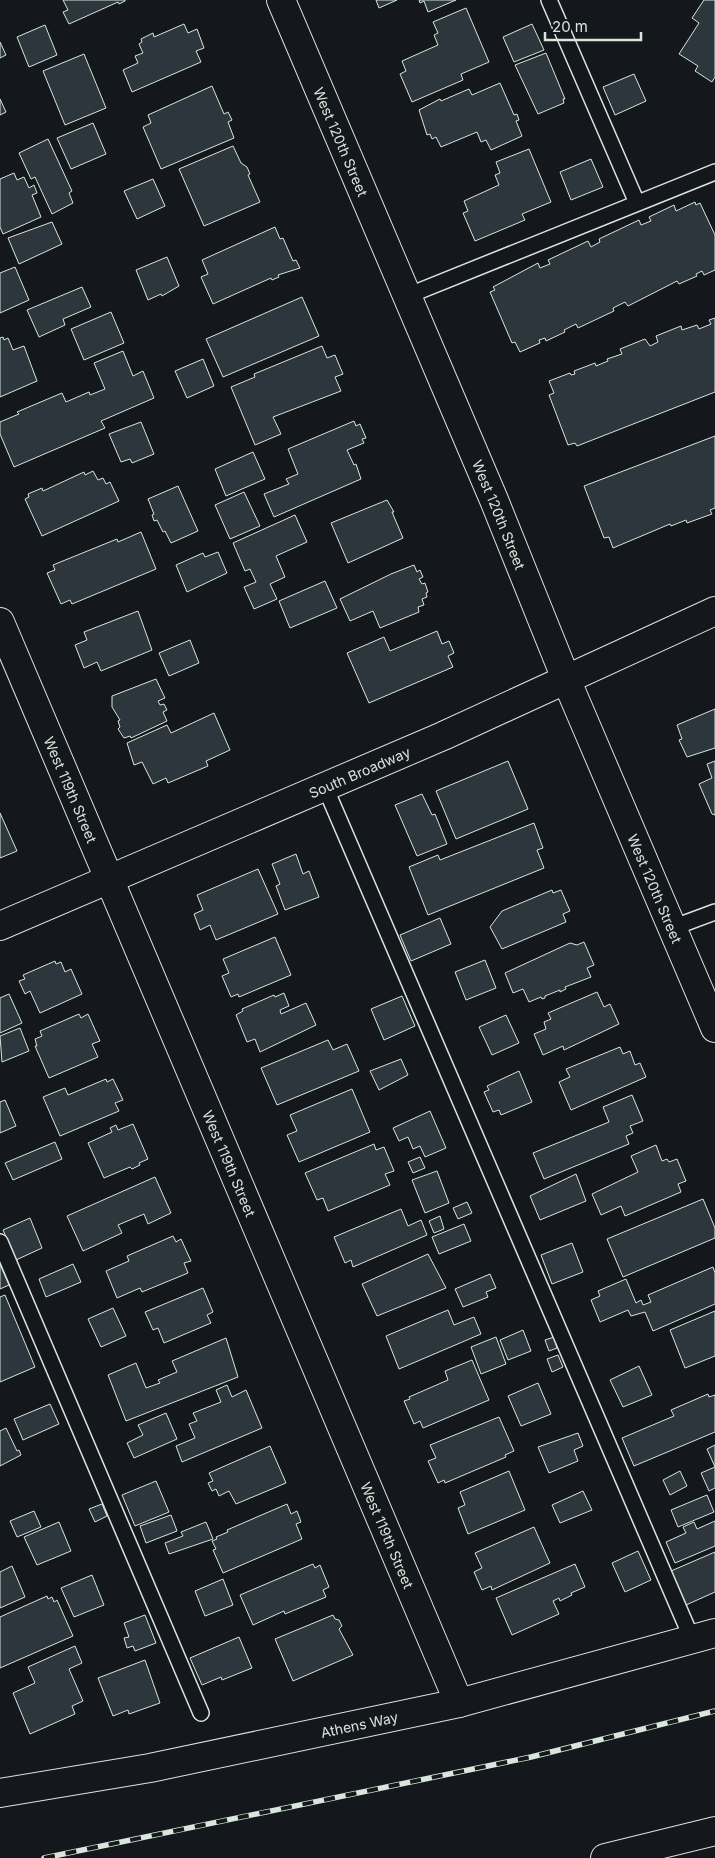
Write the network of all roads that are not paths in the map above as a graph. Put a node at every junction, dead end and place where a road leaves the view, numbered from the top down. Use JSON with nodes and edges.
{"nodes":[{"id":1,"x":281,"y":0,"type":"edge"},
{"id":2,"x":549,"y":0,"type":"edge"},
{"id":3,"x":715,"y":172,"type":"edge"},
{"id":4,"x":637,"y":203,"type":"junction"},
{"id":5,"x":407,"y":296,"type":"junction"},
{"id":6,"x":715,"y":611,"type":"edge"},
{"id":7,"x":0,"y":622,"type":"edge"},
{"id":8,"x":566,"y":679,"type":"junction"},
{"id":9,"x":325,"y":787,"type":"junction"},
{"id":10,"x":108,"y":880,"type":"junction"},
{"id":11,"x":715,"y":912,"type":"edge"},
{"id":12,"x":0,"y":926,"type":"edge"},
{"id":13,"x":672,"y":928,"type":"junction"},
{"id":14,"x":713,"y":1019,"type":"edge"},
{"id":15,"x":0,"y":1242,"type":"edge"},
{"id":16,"x":704,"y":1636,"type":"edge"},
{"id":17,"x":460,"y":1703,"type":"junction"},
{"id":18,"x":201,"y":1713,"type":"dead end"},
{"id":19,"x":0,"y":1793,"type":"edge"},
{"id":20,"x":715,"y":1831,"type":"edge"},
{"id":21,"x":605,"y":1858,"type":"edge"}],
"edges":[{"from":1,"to":5,"type":"main road","name":"West 120th Street"},
{"from":2,"to":4,"type":"lane"},
{"from":3,"to":4,"type":"lane"},
{"from":4,"to":5,"type":"lane"},
{"from":5,"to":8,"type":"main road","name":"West 120th Street"},
{"from":6,"to":8,"type":"main road","name":"South Broadway"},
{"from":7,"to":10,"type":"main road","name":"West 119th Street"},
{"from":8,"to":9,"type":"main road","name":"South Broadway"},
{"from":8,"to":13,"type":"main road","name":"West 120th Street"},
{"from":9,"to":10,"type":"main road","name":"South Broadway"},
{"from":9,"to":16,"type":"lane"},
{"from":10,"to":12,"type":"main road","name":"South Broadway"},
{"from":10,"to":17,"type":"main road","name":"West 119th Street"},
{"from":11,"to":13,"type":"lane"},
{"from":13,"to":14,"type":"main road","name":"West 120th Street"},
{"from":15,"to":18,"type":"lane"},
{"from":16,"to":17,"type":"main road","name":"Athens Way"},
{"from":17,"to":19,"type":"main road","name":"Athens Way"},
{"from":20,"to":21,"type":"main road"}]}
